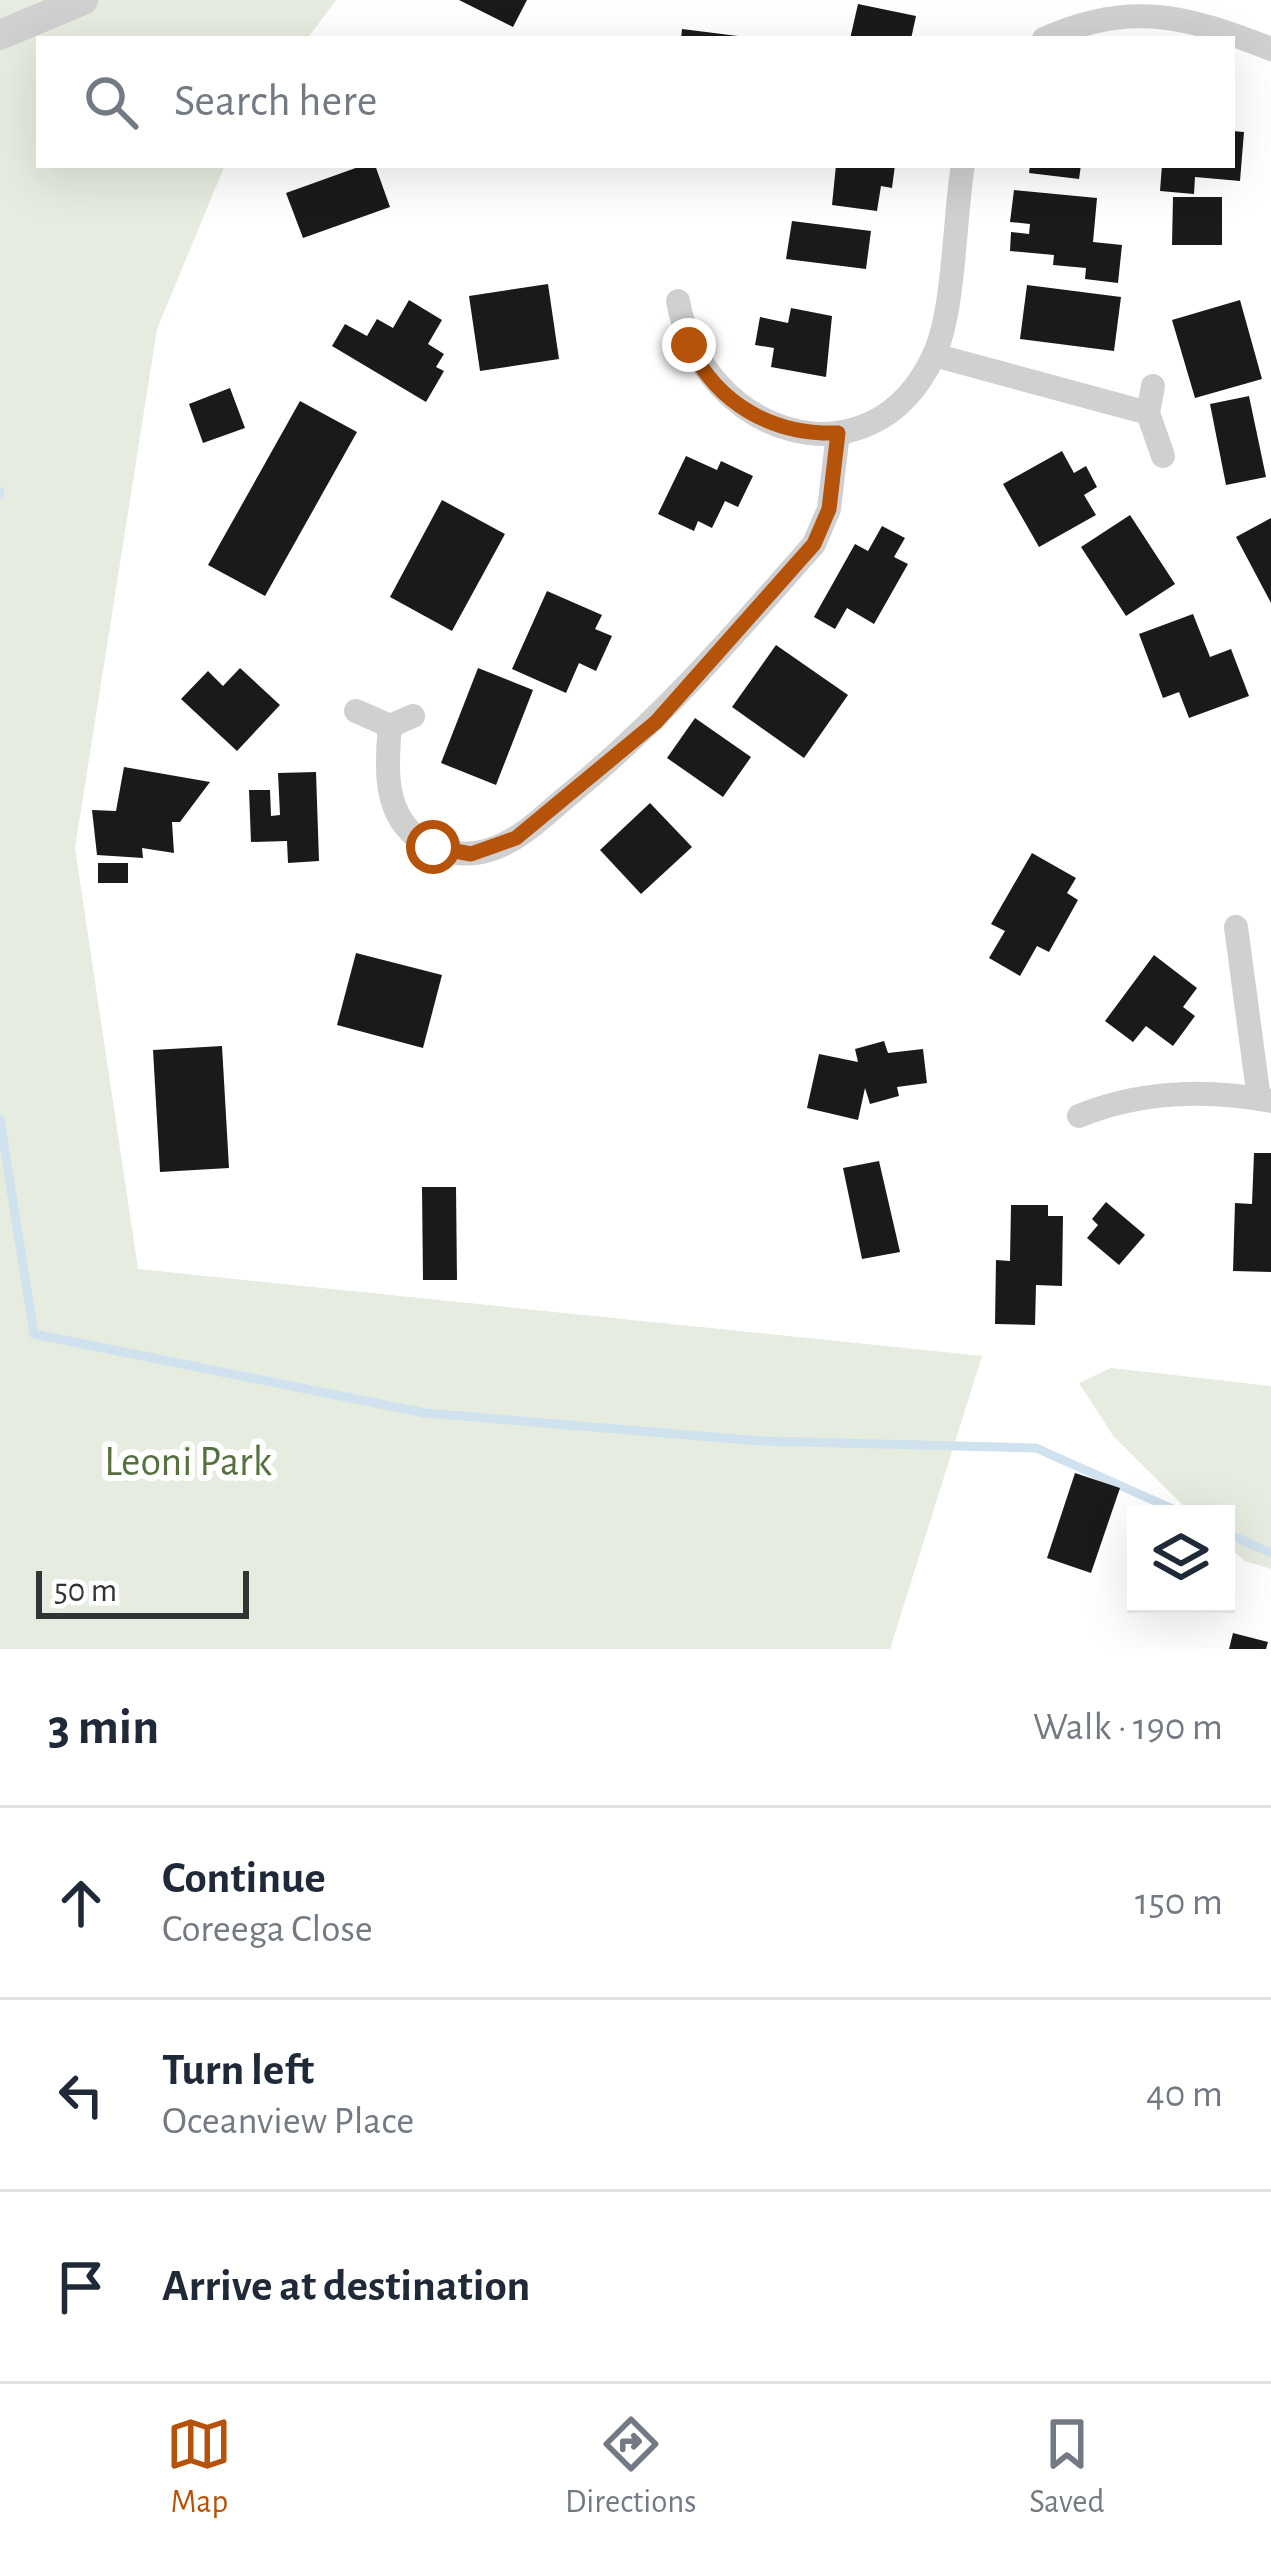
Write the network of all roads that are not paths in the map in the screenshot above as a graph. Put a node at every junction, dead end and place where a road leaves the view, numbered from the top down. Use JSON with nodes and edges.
{"nodes":[{"id":1,"x":83,"y":0,"type":"edge"},
{"id":2,"x":0,"y":35,"type":"edge"},
{"id":3,"x":1050,"y":36,"type":"edge"},
{"id":4,"x":1271,"y":49,"type":"edge"},
{"id":5,"x":963,"y":168,"type":"edge"},
{"id":6,"x":678,"y":302,"type":"dead end"},
{"id":7,"x":934,"y":356,"type":"junction"},
{"id":8,"x":1153,"y":386,"type":"dead end"},
{"id":9,"x":1148,"y":413,"type":"junction"},
{"id":10,"x":838,"y":433,"type":"junction"},
{"id":11,"x":1163,"y":456,"type":"dead end"},
{"id":12,"x":356,"y":711,"type":"dead end"},
{"id":13,"x":1236,"y":927,"type":"dead end"},
{"id":14,"x":1265,"y":1100,"type":"edge"},
{"id":15,"x":1079,"y":1116,"type":"dead end"}],
"edges":[{"from":1,"to":2,"type":"street"},
{"from":3,"to":4,"type":"street"},
{"from":5,"to":7,"type":"street"},
{"from":6,"to":10,"type":"street"},
{"from":7,"to":9,"type":"street"},
{"from":7,"to":10,"type":"street"},
{"from":8,"to":9,"type":"street"},
{"from":9,"to":11,"type":"street"},
{"from":10,"to":12,"type":"street"},
{"from":13,"to":14,"type":"street"},
{"from":14,"to":15,"type":"street"}]}
